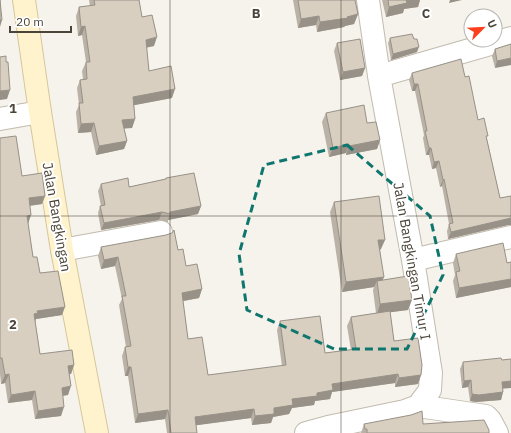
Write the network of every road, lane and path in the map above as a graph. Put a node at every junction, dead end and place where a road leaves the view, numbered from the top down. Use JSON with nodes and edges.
{"nodes":[{"id":1,"x":24,"y":0,"type":"edge"},
{"id":2,"x":368,"y":0,"type":"edge"},
{"id":3,"x":511,"y":38,"type":"edge"},
{"id":4,"x":379,"y":76,"type":"junction"},
{"id":5,"x":40,"y":112,"type":"junction"},
{"id":6,"x":0,"y":119,"type":"edge"},
{"id":7,"x":161,"y":232,"type":"dead end"},
{"id":8,"x":511,"y":237,"type":"edge"},
{"id":9,"x":62,"y":250,"type":"junction"},
{"id":10,"x":413,"y":260,"type":"junction"},
{"id":11,"x":418,"y":406,"type":"junction"},
{"id":12,"x":329,"y":430,"type":"edge"},
{"id":13,"x":97,"y":433,"type":"edge"},
{"id":14,"x":306,"y":433,"type":"edge"},
{"id":15,"x":497,"y":433,"type":"edge"}],
"edges":[{"from":1,"to":5,"type":"street","name":"Jalan Bangkingan"},
{"from":2,"to":4,"type":"street","name":"Jalan Bangkingan Timur I"},
{"from":3,"to":4,"type":"street"},
{"from":4,"to":10,"type":"street","name":"Jalan Bangkingan Timur I"},
{"from":5,"to":6,"type":"street"},
{"from":5,"to":9,"type":"street","name":"Jalan Bangkingan"},
{"from":7,"to":9,"type":"street"},
{"from":8,"to":10,"type":"street"},
{"from":9,"to":13,"type":"street","name":"Jalan Bangkingan"},
{"from":10,"to":11,"type":"street","name":"Jalan Bangkingan Timur I"},
{"from":11,"to":12,"type":"street"},
{"from":11,"to":15,"type":"street"},
{"from":12,"to":14,"type":"street"}]}
